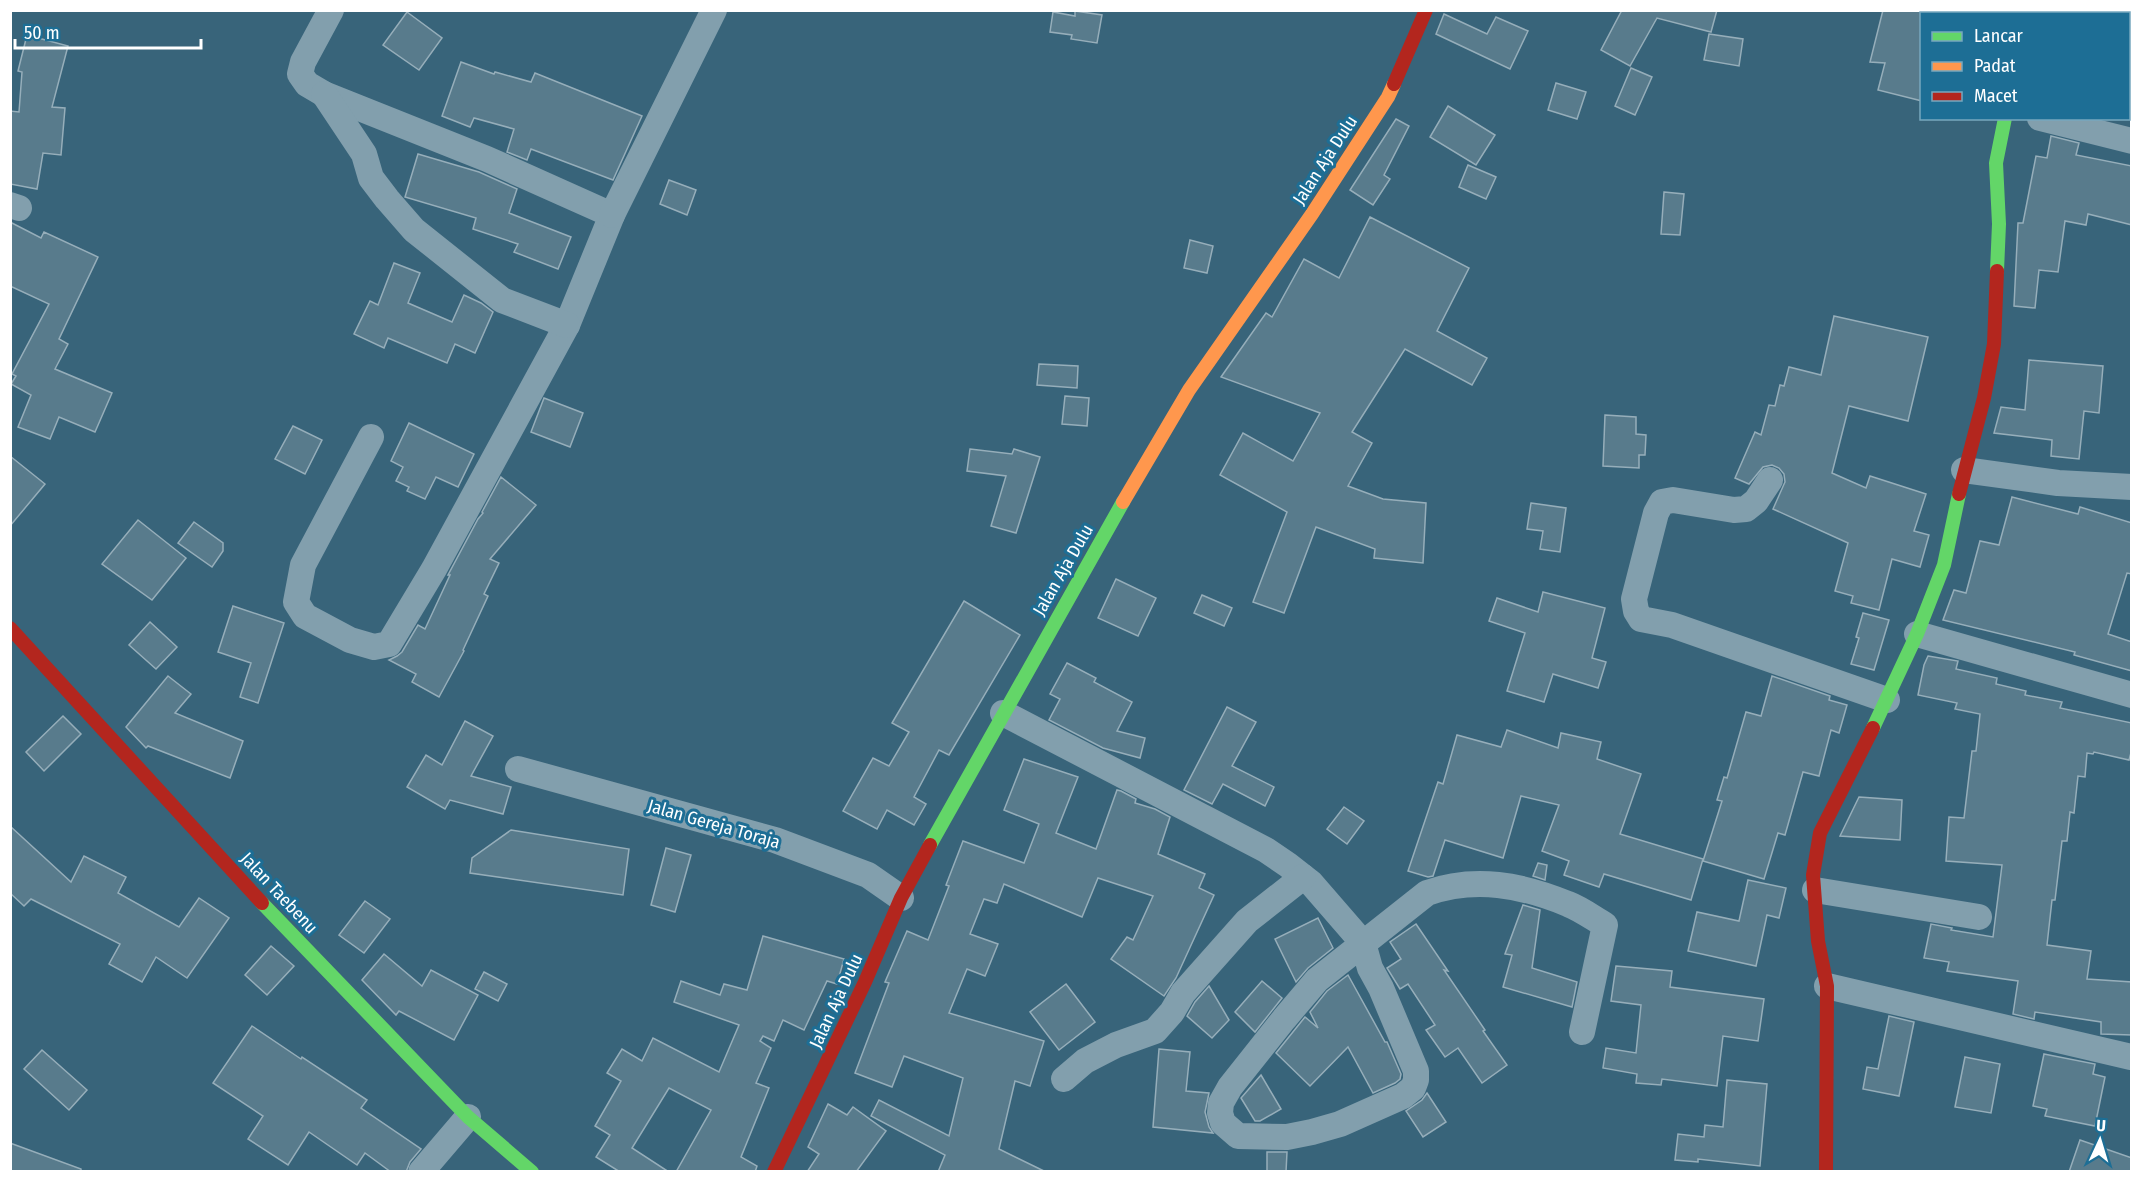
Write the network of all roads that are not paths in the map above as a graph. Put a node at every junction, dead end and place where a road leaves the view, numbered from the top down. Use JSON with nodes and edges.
{"nodes":[{"id":1,"x":331,"y":10,"type":"edge"},
{"id":2,"x":714,"y":10,"type":"edge"},
{"id":3,"x":1426,"y":10,"type":"edge"},
{"id":4,"x":324,"y":94,"type":"junction"},
{"id":5,"x":2005,"y":120,"type":"edge"},
{"id":6,"x":2048,"y":120,"type":"edge"},
{"id":7,"x":2132,"y":141,"type":"edge"},
{"id":8,"x":612,"y":215,"type":"junction"},
{"id":9,"x":567,"y":325,"type":"junction"},
{"id":10,"x":371,"y":437,"type":"dead end"},
{"id":11,"x":1964,"y":470,"type":"junction"},
{"id":12,"x":1770,"y":480,"type":"dead end"},
{"id":13,"x":2132,"y":487,"type":"edge"},
{"id":14,"x":10,"y":628,"type":"edge"},
{"id":15,"x":1917,"y":634,"type":"junction"},
{"id":16,"x":2132,"y":695,"type":"edge"},
{"id":17,"x":1887,"y":700,"type":"junction"},
{"id":18,"x":1004,"y":713,"type":"junction"},
{"id":19,"x":518,"y":769,"type":"dead end"},
{"id":20,"x":1303,"y":876,"type":"junction"},
{"id":21,"x":1815,"y":890,"type":"junction"},
{"id":22,"x":901,"y":898,"type":"junction"},
{"id":23,"x":1979,"y":917,"type":"dead end"},
{"id":24,"x":1363,"y":943,"type":"junction"},
{"id":25,"x":1827,"y":986,"type":"junction"},
{"id":26,"x":1582,"y":1032,"type":"dead end"},
{"id":27,"x":2131,"y":1057,"type":"edge"},
{"id":28,"x":1064,"y":1079,"type":"dead end"},
{"id":29,"x":468,"y":1117,"type":"junction"},
{"id":30,"x":421,"y":1172,"type":"edge"},
{"id":31,"x":532,"y":1172,"type":"edge"},
{"id":32,"x":774,"y":1172,"type":"edge"},
{"id":33,"x":1826,"y":1172,"type":"edge"}],
"edges":[{"from":1,"to":4,"type":"street"},
{"from":2,"to":8,"type":"street"},
{"from":3,"to":18,"type":"street","name":"Jalan Aja Dulu"},
{"from":4,"to":8,"type":"street"},
{"from":4,"to":9,"type":"street"},
{"from":5,"to":11,"type":"street"},
{"from":6,"to":7,"type":"street"},
{"from":8,"to":9,"type":"street"},
{"from":9,"to":10,"type":"street"},
{"from":11,"to":13,"type":"street"},
{"from":11,"to":15,"type":"street"},
{"from":12,"to":17,"type":"street"},
{"from":14,"to":29,"type":"street","name":"Jalan Taebenu"},
{"from":15,"to":16,"type":"street"},
{"from":15,"to":17,"type":"street"},
{"from":17,"to":21,"type":"street"},
{"from":18,"to":20,"type":"street"},
{"from":18,"to":22,"type":"street","name":"Jalan Aja Dulu"},
{"from":19,"to":22,"type":"street","name":"Jalan Gereja Toraja"},
{"from":20,"to":24,"type":"street"},
{"from":20,"to":28,"type":"street"},
{"from":21,"to":23,"type":"street"},
{"from":21,"to":25,"type":"street"},
{"from":22,"to":32,"type":"street","name":"Jalan Aja Dulu"},
{"from":24,"to":24,"type":"street"},
{"from":24,"to":26,"type":"street"},
{"from":25,"to":27,"type":"street"},
{"from":25,"to":33,"type":"street"},
{"from":29,"to":30,"type":"street"},
{"from":29,"to":31,"type":"street","name":"Jalan Taebenu"}]}
